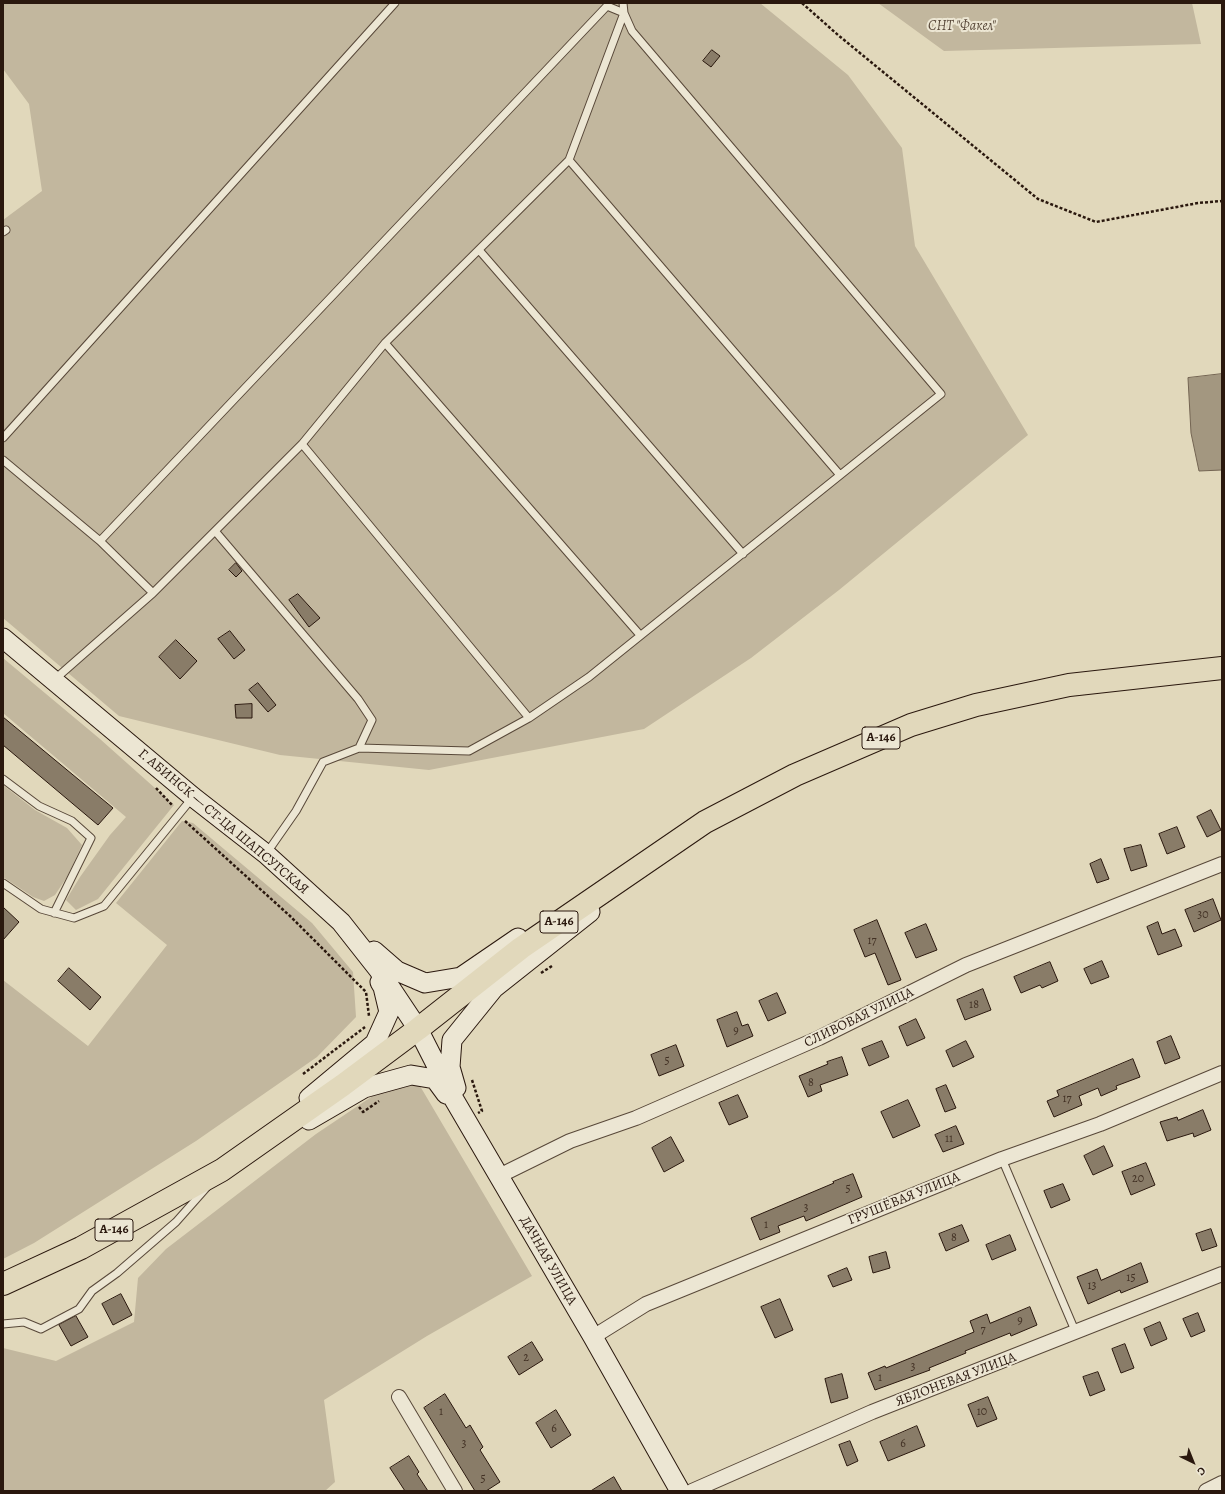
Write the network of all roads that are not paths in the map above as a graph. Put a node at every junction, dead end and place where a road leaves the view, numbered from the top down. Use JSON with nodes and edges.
{"nodes":[{"id":1,"x":395,"y":3,"type":"edge"},
{"id":2,"x":623,"y":3,"type":"edge"},
{"id":3,"x":605,"y":4,"type":"edge"},
{"id":4,"x":624,"y":13,"type":"junction"},
{"id":5,"x":569,"y":160,"type":"junction"},
{"id":6,"x":479,"y":250,"type":"junction"},
{"id":7,"x":386,"y":343,"type":"junction"},
{"id":8,"x":3,"y":438,"type":"edge"},
{"id":9,"x":302,"y":444,"type":"junction"},
{"id":10,"x":3,"y":460,"type":"edge"},
{"id":11,"x":840,"y":476,"type":"junction"},
{"id":12,"x":215,"y":531,"type":"junction"},
{"id":13,"x":100,"y":542,"type":"junction"},
{"id":14,"x":743,"y":554,"type":"junction"},
{"id":15,"x":153,"y":593,"type":"junction"},
{"id":16,"x":640,"y":636,"type":"junction"},
{"id":17,"x":3,"y":638,"type":"edge"},
{"id":18,"x":1222,"y":668,"type":"edge"},
{"id":19,"x":54,"y":681,"type":"junction"},
{"id":20,"x":529,"y":718,"type":"junction"},
{"id":21,"x":359,"y":748,"type":"junction"},
{"id":22,"x":3,"y":779,"type":"edge"},
{"id":23,"x":193,"y":797,"type":"junction"},
{"id":24,"x":705,"y":822,"type":"junction"},
{"id":25,"x":266,"y":854,"type":"junction"},
{"id":26,"x":1222,"y":864,"type":"edge"},
{"id":27,"x":3,"y":883,"type":"edge"},
{"id":28,"x":54,"y":913,"type":"junction"},
{"id":29,"x":341,"y":922,"type":"junction"},
{"id":30,"x":418,"y":1030,"type":"junction"},
{"id":31,"x":1222,"y":1073,"type":"edge"},
{"id":32,"x":465,"y":1119,"type":"junction"},
{"id":33,"x":1002,"y":1159,"type":"junction"},
{"id":34,"x":222,"y":1170,"type":"junction"},
{"id":35,"x":499,"y":1176,"type":"junction"},
{"id":36,"x":1222,"y":1274,"type":"edge"},
{"id":37,"x":3,"y":1284,"type":"edge"},
{"id":38,"x":3,"y":1324,"type":"edge"},
{"id":39,"x":1076,"y":1333,"type":"junction"},
{"id":40,"x":593,"y":1337,"type":"junction"},
{"id":41,"x":399,"y":1397,"type":"dead end"},
{"id":42,"x":1222,"y":1483,"type":"edge"},
{"id":43,"x":455,"y":1491,"type":"edge"},
{"id":44,"x":680,"y":1491,"type":"edge"},
{"id":45,"x":692,"y":1491,"type":"edge"},
{"id":46,"x":1206,"y":1491,"type":"edge"}],
"edges":[{"from":1,"to":8,"type":"lane"},
{"from":2,"to":4,"type":"lane"},
{"from":3,"to":4,"type":"lane"},
{"from":3,"to":13,"type":"lane"},
{"from":4,"to":5,"type":"lane"},
{"from":4,"to":11,"type":"lane"},
{"from":5,"to":6,"type":"lane"},
{"from":5,"to":11,"type":"lane"},
{"from":6,"to":7,"type":"lane"},
{"from":6,"to":14,"type":"lane"},
{"from":7,"to":9,"type":"lane"},
{"from":7,"to":16,"type":"lane"},
{"from":9,"to":12,"type":"lane"},
{"from":9,"to":20,"type":"lane"},
{"from":10,"to":13,"type":"lane"},
{"from":11,"to":14,"type":"lane"},
{"from":12,"to":15,"type":"lane"},
{"from":12,"to":21,"type":"lane"},
{"from":13,"to":15,"type":"lane"},
{"from":14,"to":16,"type":"lane"},
{"from":15,"to":19,"type":"lane"},
{"from":16,"to":20,"type":"lane"},
{"from":17,"to":19,"type":"main road","name":"Г. АБИНСК — СТ-ЦА ШАПСУГСКАЯ"},
{"from":18,"to":24,"type":"highway","number":"А-146"},
{"from":19,"to":23,"type":"main road","name":"Г. АБИНСК — СТ-ЦА ШАПСУГСКАЯ"},
{"from":20,"to":21,"type":"lane"},
{"from":21,"to":25,"type":"lane"},
{"from":22,"to":28,"type":"lane"},
{"from":23,"to":25,"type":"main road","name":"Г. АБИНСК — СТ-ЦА ШАПСУГСКАЯ"},
{"from":23,"to":28,"type":"lane"},
{"from":24,"to":29,"type":"main road"},
{"from":24,"to":30,"type":"highway","number":"А-146"},
{"from":24,"to":32,"type":"main road"},
{"from":25,"to":29,"type":"main road","name":"Г. АБИНСК — СТ-ЦА ШАПСУГСКАЯ"},
{"from":26,"to":35,"type":"street","name":"СЛИВОВАЯ УЛИЦА"},
{"from":27,"to":28,"type":"lane"},
{"from":29,"to":30,"type":"main road","name":"Г. АБИНСК — СТ-ЦА ШАПСУГСКАЯ"},
{"from":29,"to":34,"type":"main road"},
{"from":30,"to":32,"type":"main road","name":"ДАЧНАЯ УЛИЦА"},
{"from":30,"to":34,"type":"highway","number":"А-146"},
{"from":31,"to":33,"type":"street","name":"ГРУШЁВАЯ УЛИЦА"},
{"from":32,"to":34,"type":"main road"},
{"from":32,"to":35,"type":"main road","name":"ДАЧНАЯ УЛИЦА"},
{"from":33,"to":39,"type":"lane"},
{"from":33,"to":40,"type":"street","name":"ГРУШЁВАЯ УЛИЦА"},
{"from":34,"to":37,"type":"highway","number":"А-146"},
{"from":34,"to":38,"type":"lane"},
{"from":35,"to":40,"type":"main road","name":"ДАЧНАЯ УЛИЦА"},
{"from":36,"to":39,"type":"street","name":"ЯБЛОНЕВАЯ УЛИЦА"},
{"from":39,"to":45,"type":"street","name":"ЯБЛОНЕВАЯ УЛИЦА"},
{"from":40,"to":44,"type":"main road","name":"ДАЧНАЯ УЛИЦА"},
{"from":41,"to":43,"type":"street"},
{"from":42,"to":46,"type":"street"}]}
